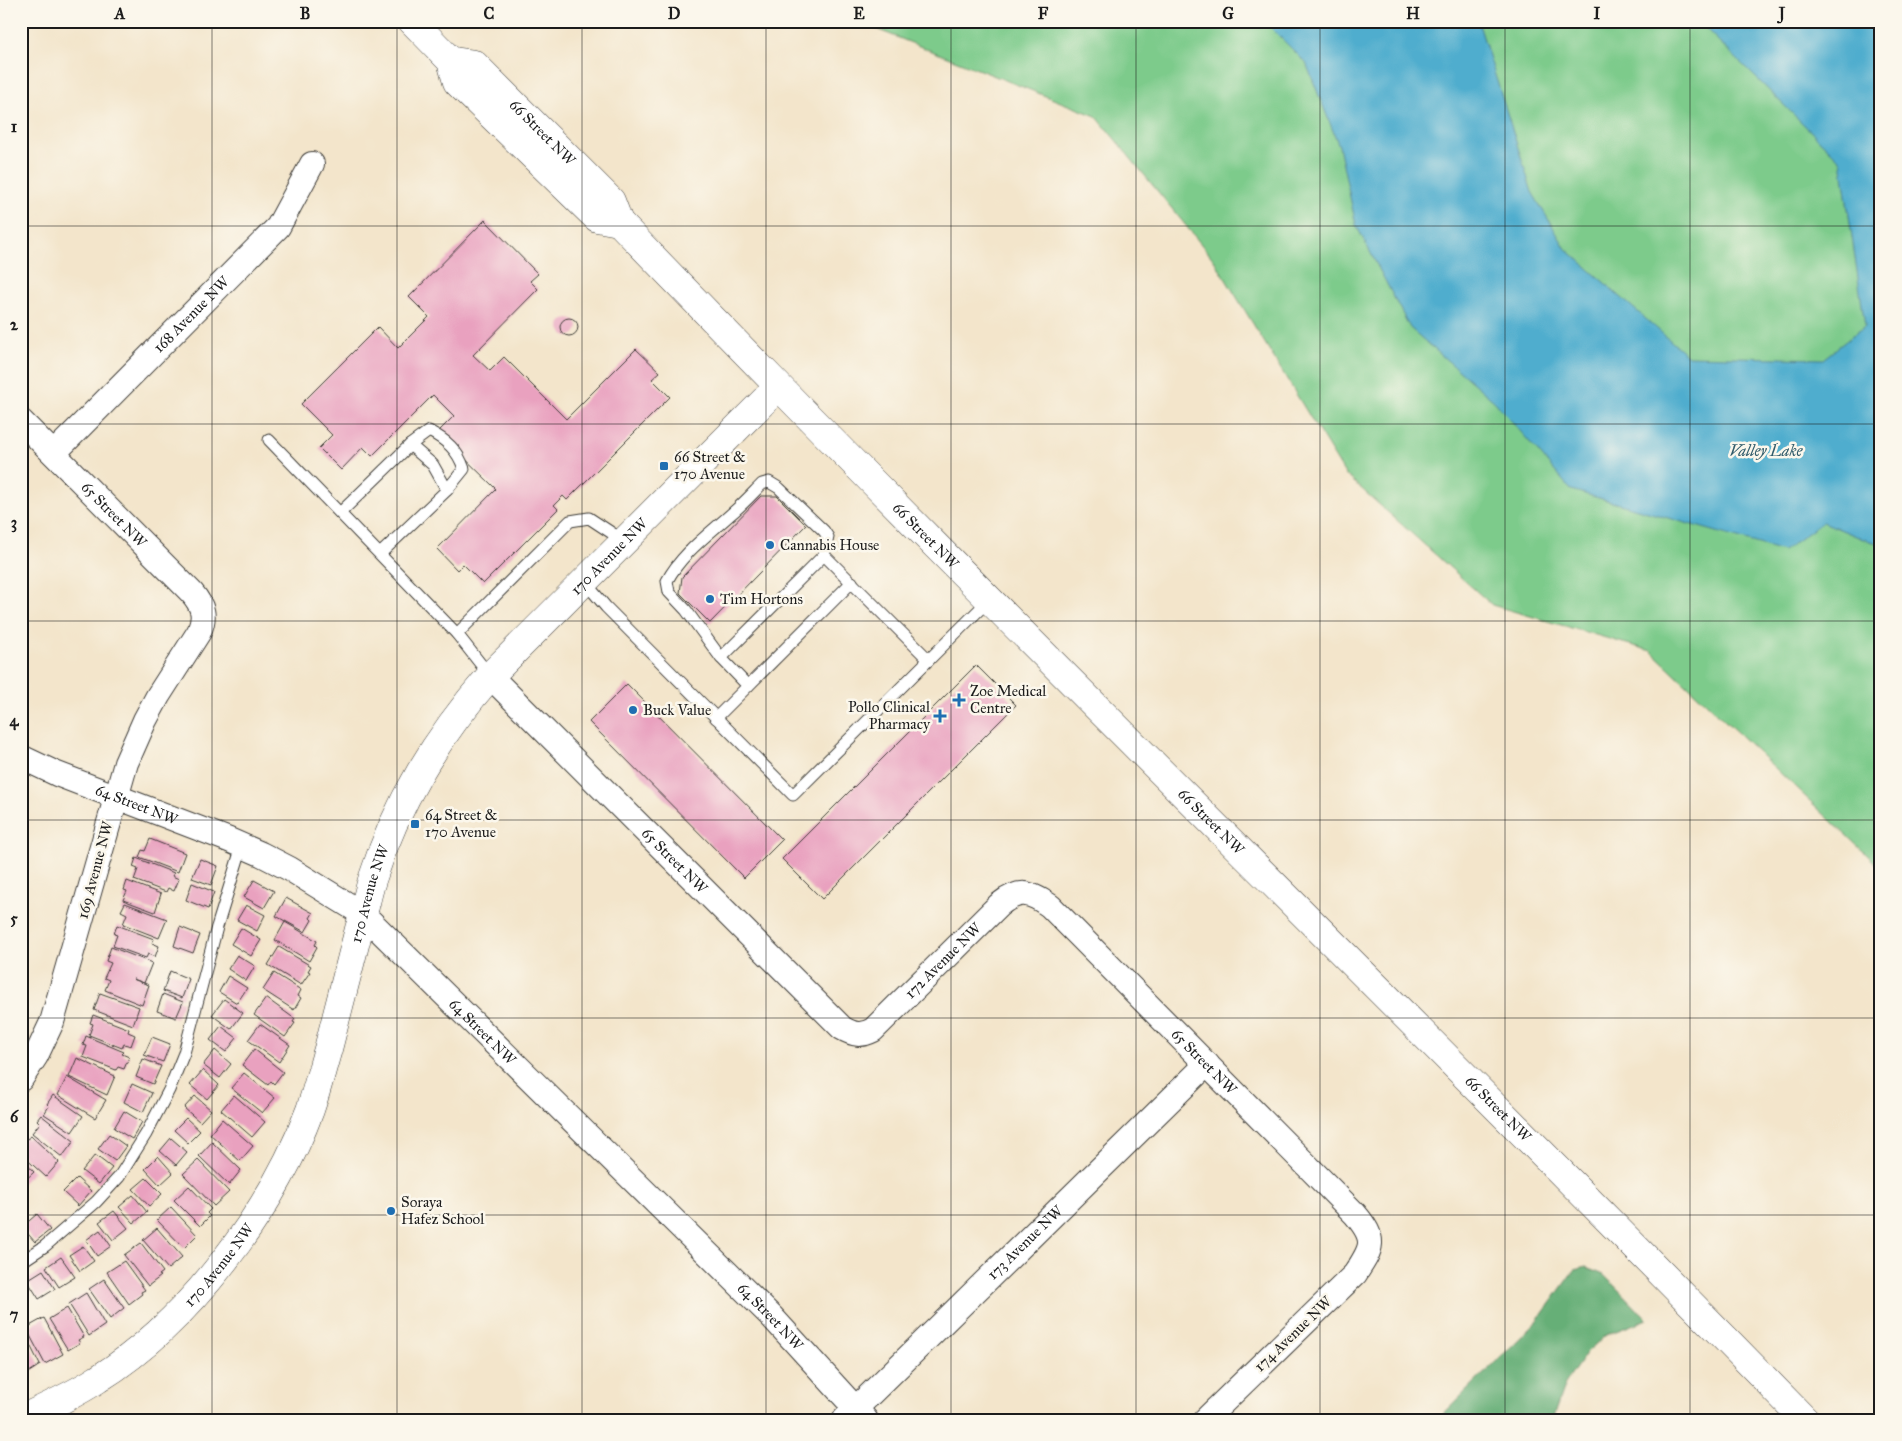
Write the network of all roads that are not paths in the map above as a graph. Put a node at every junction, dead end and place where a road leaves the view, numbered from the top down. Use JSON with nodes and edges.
{"nodes":[{"id":1,"x":412,"y":21,"type":"edge"},
{"id":2,"x":312,"y":164,"type":"dead end"},
{"id":3,"x":778,"y":387,"type":"junction"},
{"id":4,"x":21,"y":421,"type":"edge"},
{"id":5,"x":269,"y":440,"type":"dead end"},
{"id":6,"x":410,"y":445,"type":"junction"},
{"id":7,"x":54,"y":453,"type":"junction"},
{"id":8,"x":447,"y":490,"type":"junction"},
{"id":9,"x":340,"y":513,"type":"junction"},
{"id":10,"x":624,"y":541,"type":"junction"},
{"id":11,"x":380,"y":554,"type":"junction"},
{"id":12,"x":824,"y":555,"type":"junction"},
{"id":13,"x":584,"y":581,"type":"junction"},
{"id":14,"x":852,"y":582,"type":"junction"},
{"id":15,"x":990,"y":600,"type":"junction"},
{"id":16,"x":204,"y":612,"type":"joint"},
{"id":17,"x":457,"y":634,"type":"junction"},
{"id":18,"x":721,"y":658,"type":"junction"},
{"id":19,"x":929,"y":660,"type":"junction"},
{"id":20,"x":490,"y":676,"type":"junction"},
{"id":21,"x":748,"y":686,"type":"junction"},
{"id":22,"x":716,"y":718,"type":"junction"},
{"id":23,"x":21,"y":757,"type":"edge"},
{"id":24,"x":115,"y":796,"type":"junction"},
{"id":25,"x":242,"y":846,"type":"junction"},
{"id":26,"x":1024,"y":894,"type":"joint"},
{"id":27,"x":363,"y":914,"type":"junction"},
{"id":28,"x":864,"y":1034,"type":"joint"},
{"id":29,"x":1206,"y":1064,"type":"junction"},
{"id":30,"x":21,"y":1079,"type":"edge"},
{"id":31,"x":1371,"y":1241,"type":"joint"},
{"id":32,"x":21,"y":1262,"type":"edge"},
{"id":33,"x":855,"y":1416,"type":"edge"},
{"id":34,"x":21,"y":1419,"type":"edge"},
{"id":35,"x":1205,"y":1420,"type":"edge"},
{"id":36,"x":1805,"y":1420,"type":"edge"}],
"edges":[{"from":1,"to":3,"type":"main road","name":"66 Street NW"},
{"from":2,"to":7,"type":"street","name":"168 Avenue NW"},
{"from":3,"to":10,"type":"main road","name":"170 Avenue NW"},
{"from":3,"to":15,"type":"main road","name":"66 Street NW"},
{"from":4,"to":7,"type":"street","name":"65 Street NW"},
{"from":5,"to":9,"type":"lane"},
{"from":6,"to":8,"type":"lane"},
{"from":6,"to":8,"type":"lane"},
{"from":6,"to":9,"type":"lane"},
{"from":7,"to":16,"type":"street","name":"65 Street NW"},
{"from":8,"to":11,"type":"lane"},
{"from":9,"to":11,"type":"lane"},
{"from":10,"to":13,"type":"main road","name":"170 Avenue NW"},
{"from":10,"to":17,"type":"lane"},
{"from":11,"to":17,"type":"lane"},
{"from":12,"to":14,"type":"lane"},
{"from":12,"to":18,"type":"lane"},
{"from":12,"to":18,"type":"lane"},
{"from":13,"to":20,"type":"main road","name":"170 Avenue NW"},
{"from":13,"to":22,"type":"lane"},
{"from":14,"to":19,"type":"lane"},
{"from":14,"to":21,"type":"lane"},
{"from":15,"to":19,"type":"lane"},
{"from":15,"to":36,"type":"main road","name":"66 Street NW"},
{"from":16,"to":24,"type":"street","name":"169 Avenue NW"},
{"from":17,"to":20,"type":"lane"},
{"from":18,"to":21,"type":"lane"},
{"from":19,"to":22,"type":"lane"},
{"from":20,"to":27,"type":"main road","name":"170 Avenue NW"},
{"from":20,"to":28,"type":"street","name":"65 Street NW"},
{"from":21,"to":22,"type":"lane"},
{"from":23,"to":24,"type":"street","name":"64 Street NW"},
{"from":24,"to":25,"type":"street","name":"64 Street NW"},
{"from":24,"to":30,"type":"street","name":"169 Avenue NW"},
{"from":25,"to":27,"type":"street","name":"64 Street NW"},
{"from":25,"to":32,"type":"lane"},
{"from":26,"to":28,"type":"street","name":"172 Avenue NW"},
{"from":26,"to":29,"type":"street","name":"65 Street NW"},
{"from":27,"to":33,"type":"street","name":"64 Street NW"},
{"from":27,"to":34,"type":"main road","name":"170 Avenue NW"},
{"from":29,"to":31,"type":"street","name":"65 Street NW"},
{"from":29,"to":33,"type":"street","name":"173 Avenue NW"},
{"from":31,"to":35,"type":"street","name":"174 Avenue NW"}]}
